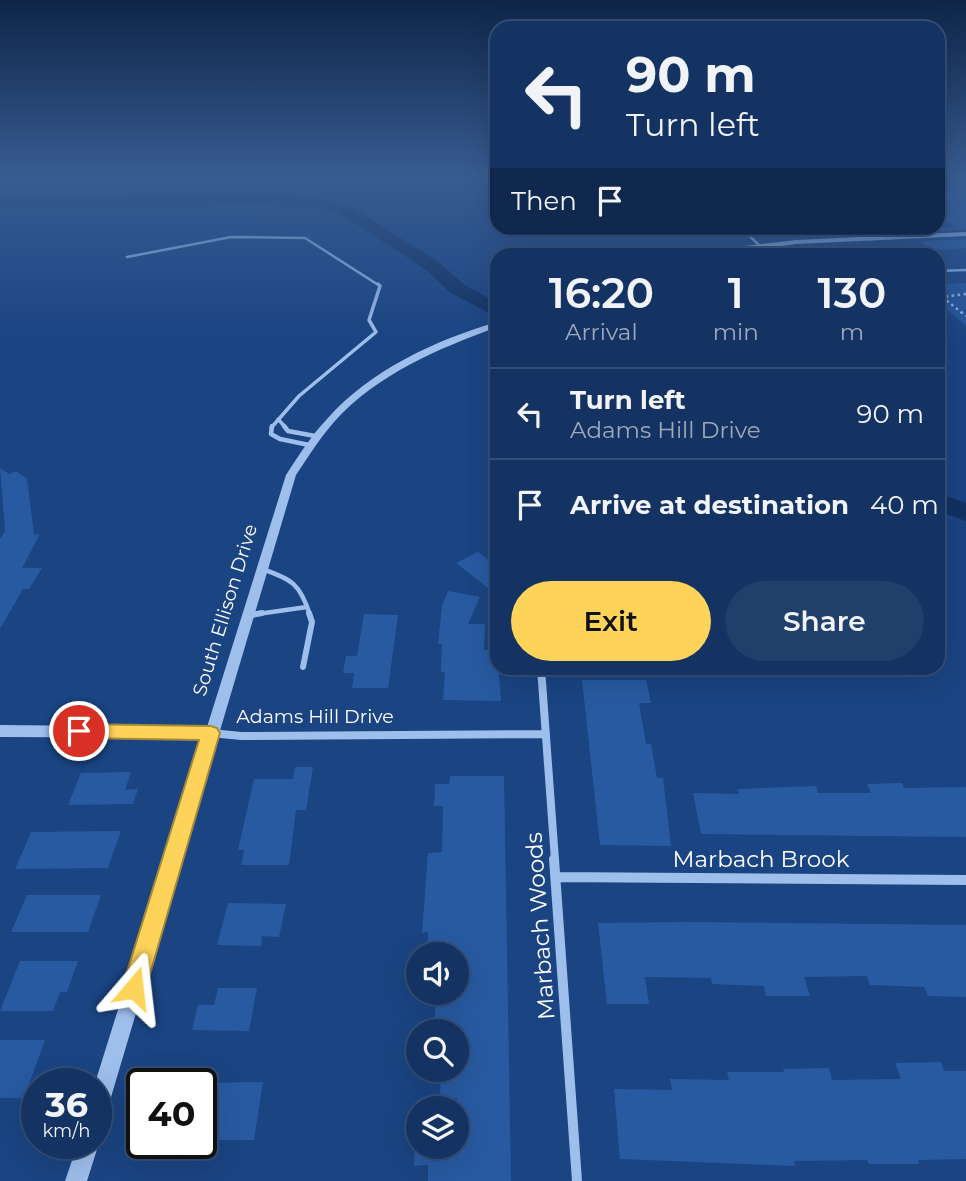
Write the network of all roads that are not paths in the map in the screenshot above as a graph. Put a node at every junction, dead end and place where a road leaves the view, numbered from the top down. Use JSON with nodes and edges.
{"nodes":[{"id":1,"x":966,"y":234,"type":"edge"},
{"id":2,"x":749,"y":235,"type":"edge"},
{"id":3,"x":866,"y":235,"type":"edge"},
{"id":4,"x":885,"y":235,"type":"edge"},
{"id":5,"x":890,"y":238,"type":"junction"},
{"id":6,"x":871,"y":239,"type":"junction"},
{"id":7,"x":759,"y":244,"type":"junction"},
{"id":8,"x":738,"y":248,"type":"edge"},
{"id":9,"x":127,"y":257,"type":"dead end"},
{"id":10,"x":490,"y":327,"type":"edge"},
{"id":11,"x":278,"y":419,"type":"junction"},
{"id":12,"x":312,"y":441,"type":"junction"},
{"id":13,"x":262,"y":569,"type":"junction"},
{"id":14,"x":307,"y":607,"type":"junction"},
{"id":15,"x":247,"y":615,"type":"junction"},
{"id":16,"x":303,"y":667,"type":"dead end"},
{"id":17,"x":542,"y":675,"type":"edge"},
{"id":18,"x":0,"y":731,"type":"edge"},
{"id":19,"x":211,"y":733,"type":"junction"},
{"id":20,"x":546,"y":734,"type":"junction"},
{"id":21,"x":556,"y":877,"type":"junction"},
{"id":22,"x":966,"y":880,"type":"edge"},
{"id":23,"x":110,"y":1068,"type":"edge"},
{"id":24,"x":83,"y":1159,"type":"edge"},
{"id":25,"x":76,"y":1181,"type":"edge"},
{"id":26,"x":577,"y":1181,"type":"edge"}],
"edges":[{"from":1,"to":5,"type":"street"},
{"from":2,"to":7,"type":"lane"},
{"from":3,"to":6,"type":"street"},
{"from":4,"to":5,"type":"street"},
{"from":5,"to":6,"type":"street"},
{"from":6,"to":7,"type":"street"},
{"from":7,"to":8,"type":"street"},
{"from":9,"to":11,"type":"lane"},
{"from":10,"to":12,"type":"street","name":"South Ellison Drive"},
{"from":11,"to":12,"type":"lane"},
{"from":11,"to":12,"type":"lane"},
{"from":12,"to":13,"type":"street","name":"South Ellison Drive"},
{"from":13,"to":14,"type":"lane"},
{"from":13,"to":15,"type":"street","name":"South Ellison Drive"},
{"from":14,"to":15,"type":"lane"},
{"from":14,"to":16,"type":"lane"},
{"from":15,"to":19,"type":"street","name":"South Ellison Drive"},
{"from":17,"to":20,"type":"street","name":"Marbach Woods"},
{"from":18,"to":19,"type":"street","name":"Adams Hill Drive"},
{"from":19,"to":20,"type":"street","name":"Adams Hill Drive"},
{"from":19,"to":23,"type":"street","name":"South Ellison Drive"},
{"from":20,"to":21,"type":"street","name":"Marbach Woods"},
{"from":21,"to":22,"type":"street","name":"Marbach Brook"},
{"from":21,"to":26,"type":"street","name":"Marbach Woods"},
{"from":24,"to":25,"type":"street"}]}
